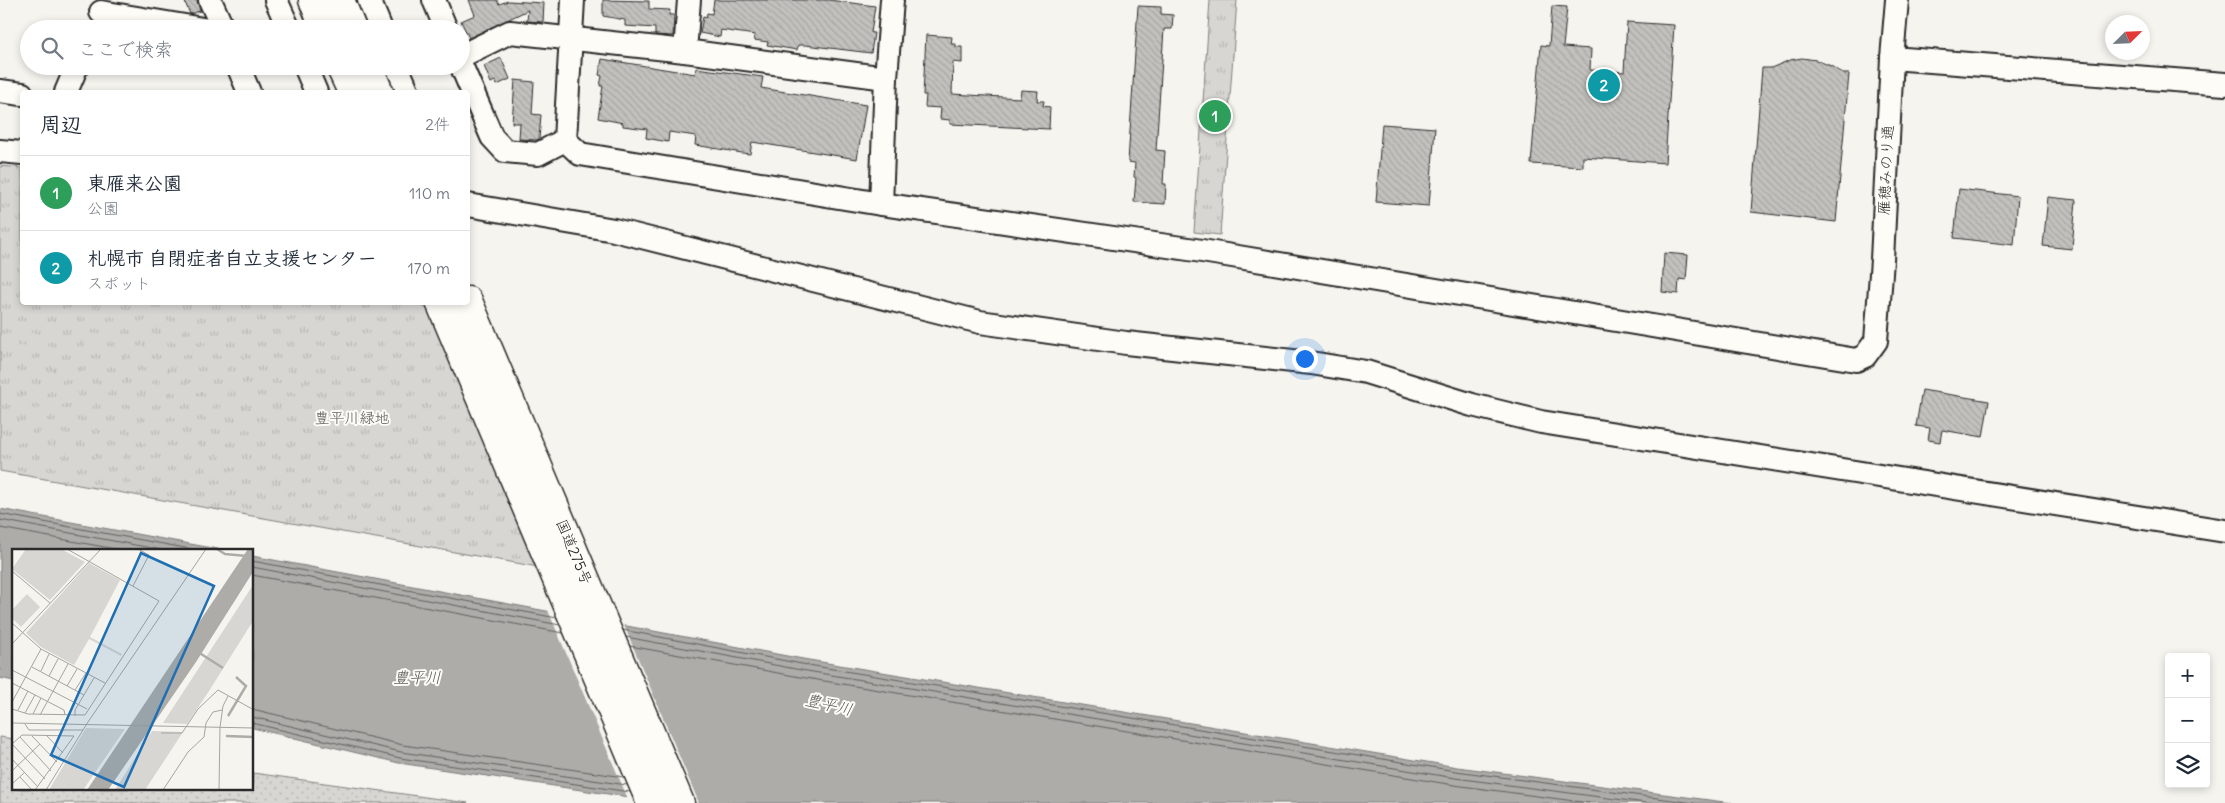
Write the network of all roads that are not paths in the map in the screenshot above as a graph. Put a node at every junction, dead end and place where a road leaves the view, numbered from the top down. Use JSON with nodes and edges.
{"nodes":[{"id":1,"x":210,"y":0,"type":"edge"},
{"id":2,"x":276,"y":0,"type":"edge"},
{"id":3,"x":312,"y":0,"type":"edge"},
{"id":4,"x":340,"y":0,"type":"edge"},
{"id":5,"x":369,"y":0,"type":"edge"},
{"id":6,"x":434,"y":0,"type":"edge"},
{"id":7,"x":573,"y":0,"type":"edge"},
{"id":8,"x":689,"y":0,"type":"edge"},
{"id":9,"x":892,"y":0,"type":"edge"},
{"id":10,"x":1897,"y":0,"type":"edge"},
{"id":11,"x":100,"y":13,"type":"edge"},
{"id":12,"x":145,"y":20,"type":"edge"},
{"id":13,"x":219,"y":20,"type":"edge"},
{"id":14,"x":285,"y":20,"type":"edge"},
{"id":15,"x":321,"y":20,"type":"edge"},
{"id":16,"x":348,"y":20,"type":"edge"},
{"id":17,"x":377,"y":20,"type":"edge"},
{"id":18,"x":442,"y":20,"type":"edge"},
{"id":19,"x":570,"y":38,"type":"junction"},
{"id":20,"x":685,"y":51,"type":"junction"},
{"id":21,"x":470,"y":52,"type":"edge"},
{"id":22,"x":1892,"y":58,"type":"junction"},
{"id":23,"x":73,"y":75,"type":"edge"},
{"id":24,"x":242,"y":75,"type":"edge"},
{"id":25,"x":309,"y":75,"type":"edge"},
{"id":26,"x":344,"y":75,"type":"edge"},
{"id":27,"x":372,"y":75,"type":"edge"},
{"id":28,"x":401,"y":75,"type":"edge"},
{"id":29,"x":465,"y":75,"type":"edge"},
{"id":30,"x":886,"y":78,"type":"junction"},
{"id":31,"x":2225,"y":84,"type":"edge"},
{"id":32,"x":67,"y":90,"type":"edge"},
{"id":33,"x":249,"y":90,"type":"edge"},
{"id":34,"x":315,"y":90,"type":"edge"},
{"id":35,"x":351,"y":90,"type":"edge"},
{"id":36,"x":378,"y":90,"type":"edge"},
{"id":37,"x":407,"y":90,"type":"edge"},
{"id":38,"x":0,"y":91,"type":"edge"},
{"id":39,"x":20,"y":94,"type":"edge"},
{"id":40,"x":565,"y":140,"type":"junction"},
{"id":41,"x":0,"y":151,"type":"edge"},
{"id":42,"x":20,"y":153,"type":"edge"},
{"id":43,"x":881,"y":204,"type":"junction"},
{"id":44,"x":470,"y":205,"type":"edge"},
{"id":45,"x":441,"y":305,"type":"edge"},
{"id":46,"x":470,"y":305,"type":"edge"},
{"id":47,"x":2225,"y":531,"type":"edge"},
{"id":48,"x":651,"y":803,"type":"edge"},
{"id":49,"x":680,"y":803,"type":"edge"}],
"edges":[{"from":1,"to":13,"type":"street"},
{"from":2,"to":14,"type":"street"},
{"from":3,"to":15,"type":"highway"},
{"from":4,"to":16,"type":"highway"},
{"from":5,"to":17,"type":"street"},
{"from":6,"to":18,"type":"street"},
{"from":7,"to":19,"type":"street"},
{"from":8,"to":20,"type":"street"},
{"from":9,"to":30,"type":"street"},
{"from":10,"to":22,"type":"street","name":"雁穂みのり通"},
{"from":11,"to":12,"type":"street"},
{"from":19,"to":20,"type":"street"},
{"from":19,"to":21,"type":"street"},
{"from":19,"to":40,"type":"street"},
{"from":20,"to":30,"type":"street"},
{"from":22,"to":31,"type":"street"},
{"from":22,"to":43,"type":"street","name":"雁穂みのり通"},
{"from":23,"to":32,"type":"street"},
{"from":24,"to":33,"type":"street"},
{"from":25,"to":34,"type":"street"},
{"from":26,"to":35,"type":"highway"},
{"from":27,"to":36,"type":"highway"},
{"from":28,"to":37,"type":"street"},
{"from":29,"to":40,"type":"street"},
{"from":30,"to":43,"type":"street"},
{"from":38,"to":39,"type":"street"},
{"from":40,"to":43,"type":"street"},
{"from":41,"to":42,"type":"street"},
{"from":44,"to":47,"type":"street"},
{"from":45,"to":48,"type":"highway","name":"国道275号"},
{"from":46,"to":49,"type":"highway","name":"国道275号"}]}
